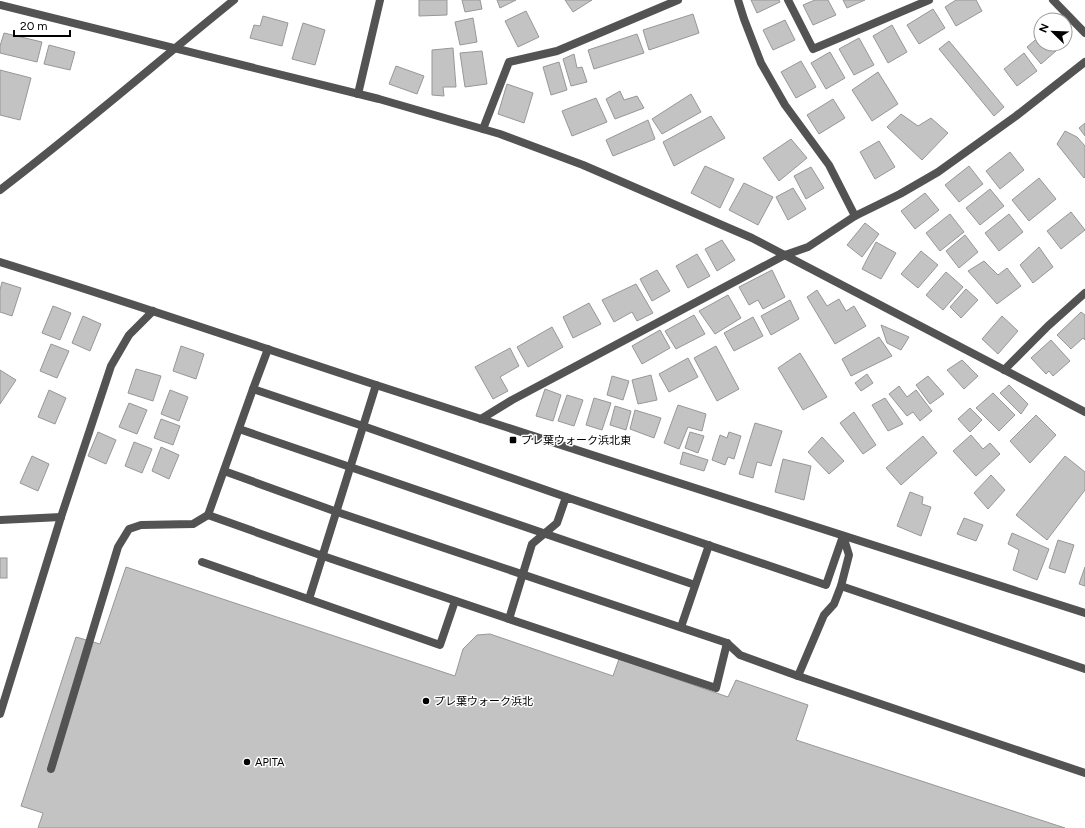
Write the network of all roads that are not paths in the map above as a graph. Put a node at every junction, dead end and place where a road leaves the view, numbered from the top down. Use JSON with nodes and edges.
{"nodes":[{"id":1,"x":234,"y":0,"type":"edge"},
{"id":2,"x":380,"y":0,"type":"edge"},
{"id":3,"x":678,"y":0,"type":"edge"},
{"id":4,"x":738,"y":0,"type":"edge"},
{"id":5,"x":788,"y":0,"type":"edge"},
{"id":6,"x":929,"y":0,"type":"edge"},
{"id":7,"x":1053,"y":0,"type":"edge"},
{"id":8,"x":0,"y":4,"type":"edge"},
{"id":9,"x":1085,"y":33,"type":"edge"},
{"id":10,"x":175,"y":48,"type":"junction"},
{"id":11,"x":1085,"y":62,"type":"edge"},
{"id":12,"x":358,"y":94,"type":"junction"},
{"id":13,"x":483,"y":129,"type":"junction"},
{"id":14,"x":0,"y":190,"type":"edge"},
{"id":15,"x":855,"y":216,"type":"junction"},
{"id":16,"x":785,"y":255,"type":"junction"},
{"id":17,"x":0,"y":262,"type":"edge"},
{"id":18,"x":1085,"y":293,"type":"edge"},
{"id":19,"x":153,"y":311,"type":"junction"},
{"id":20,"x":268,"y":349,"type":"junction"},
{"id":21,"x":1004,"y":370,"type":"junction"},
{"id":22,"x":376,"y":385,"type":"junction"},
{"id":23,"x":254,"y":389,"type":"junction"},
{"id":24,"x":1085,"y":412,"type":"edge"},
{"id":25,"x":481,"y":419,"type":"junction"},
{"id":26,"x":363,"y":426,"type":"junction"},
{"id":27,"x":239,"y":429,"type":"junction"},
{"id":28,"x":351,"y":468,"type":"junction"},
{"id":29,"x":224,"y":471,"type":"junction"},
{"id":30,"x":566,"y":498,"type":"junction"},
{"id":31,"x":337,"y":512,"type":"junction"},
{"id":32,"x":208,"y":515,"type":"junction"},
{"id":33,"x":62,"y":517,"type":"junction"},
{"id":34,"x":0,"y":520,"type":"edge"},
{"id":35,"x":544,"y":534,"type":"junction"},
{"id":36,"x":843,"y":536,"type":"junction"},
{"id":37,"x":709,"y":545,"type":"junction"},
{"id":38,"x":323,"y":556,"type":"junction"},
{"id":39,"x":202,"y":562,"type":"dead end"},
{"id":40,"x":523,"y":574,"type":"junction"},
{"id":41,"x":695,"y":585,"type":"junction"},
{"id":42,"x":840,"y":586,"type":"junction"},
{"id":43,"x":309,"y":599,"type":"junction"},
{"id":44,"x":455,"y":601,"type":"junction"},
{"id":45,"x":1085,"y":613,"type":"edge"},
{"id":46,"x":509,"y":619,"type":"junction"},
{"id":47,"x":681,"y":627,"type":"junction"},
{"id":48,"x":727,"y":642,"type":"junction"},
{"id":49,"x":1085,"y":669,"type":"edge"},
{"id":50,"x":798,"y":676,"type":"junction"},
{"id":51,"x":0,"y":714,"type":"edge"},
{"id":52,"x":51,"y":769,"type":"dead end"},
{"id":53,"x":1085,"y":773,"type":"edge"}],
"edges":[{"from":1,"to":10,"type":"street"},
{"from":2,"to":12,"type":"street"},
{"from":3,"to":13,"type":"street"},
{"from":4,"to":15,"type":"street"},
{"from":5,"to":6,"type":"street"},
{"from":7,"to":9,"type":"street"},
{"from":8,"to":10,"type":"street"},
{"from":10,"to":12,"type":"street"},
{"from":10,"to":14,"type":"street"},
{"from":11,"to":15,"type":"street"},
{"from":12,"to":13,"type":"street"},
{"from":13,"to":16,"type":"street"},
{"from":15,"to":16,"type":"street"},
{"from":16,"to":21,"type":"street"},
{"from":16,"to":25,"type":"street"},
{"from":17,"to":19,"type":"street"},
{"from":18,"to":21,"type":"street"},
{"from":19,"to":20,"type":"street"},
{"from":19,"to":33,"type":"street"},
{"from":20,"to":22,"type":"street"},
{"from":20,"to":23,"type":"street"},
{"from":21,"to":24,"type":"street"},
{"from":22,"to":25,"type":"street"},
{"from":22,"to":26,"type":"street"},
{"from":23,"to":26,"type":"street"},
{"from":23,"to":27,"type":"street"},
{"from":25,"to":36,"type":"street"},
{"from":26,"to":28,"type":"street"},
{"from":26,"to":30,"type":"street"},
{"from":27,"to":28,"type":"street"},
{"from":27,"to":29,"type":"street"},
{"from":28,"to":31,"type":"street"},
{"from":28,"to":35,"type":"street"},
{"from":29,"to":31,"type":"street"},
{"from":29,"to":32,"type":"street"},
{"from":30,"to":35,"type":"street"},
{"from":30,"to":37,"type":"street"},
{"from":31,"to":38,"type":"street"},
{"from":31,"to":40,"type":"street"},
{"from":32,"to":38,"type":"street"},
{"from":32,"to":52,"type":"street"},
{"from":33,"to":34,"type":"street"},
{"from":33,"to":51,"type":"street"},
{"from":35,"to":40,"type":"street"},
{"from":35,"to":41,"type":"street"},
{"from":36,"to":37,"type":"street"},
{"from":36,"to":42,"type":"street"},
{"from":36,"to":45,"type":"street"},
{"from":37,"to":41,"type":"street"},
{"from":38,"to":43,"type":"street"},
{"from":38,"to":44,"type":"street"},
{"from":39,"to":43,"type":"street"},
{"from":40,"to":46,"type":"street"},
{"from":40,"to":47,"type":"street"},
{"from":41,"to":47,"type":"street"},
{"from":42,"to":49,"type":"street"},
{"from":42,"to":50,"type":"street"},
{"from":43,"to":44,"type":"street"},
{"from":44,"to":46,"type":"street"},
{"from":46,"to":48,"type":"street"},
{"from":47,"to":48,"type":"street"},
{"from":48,"to":50,"type":"street"},
{"from":50,"to":53,"type":"street"}]}
